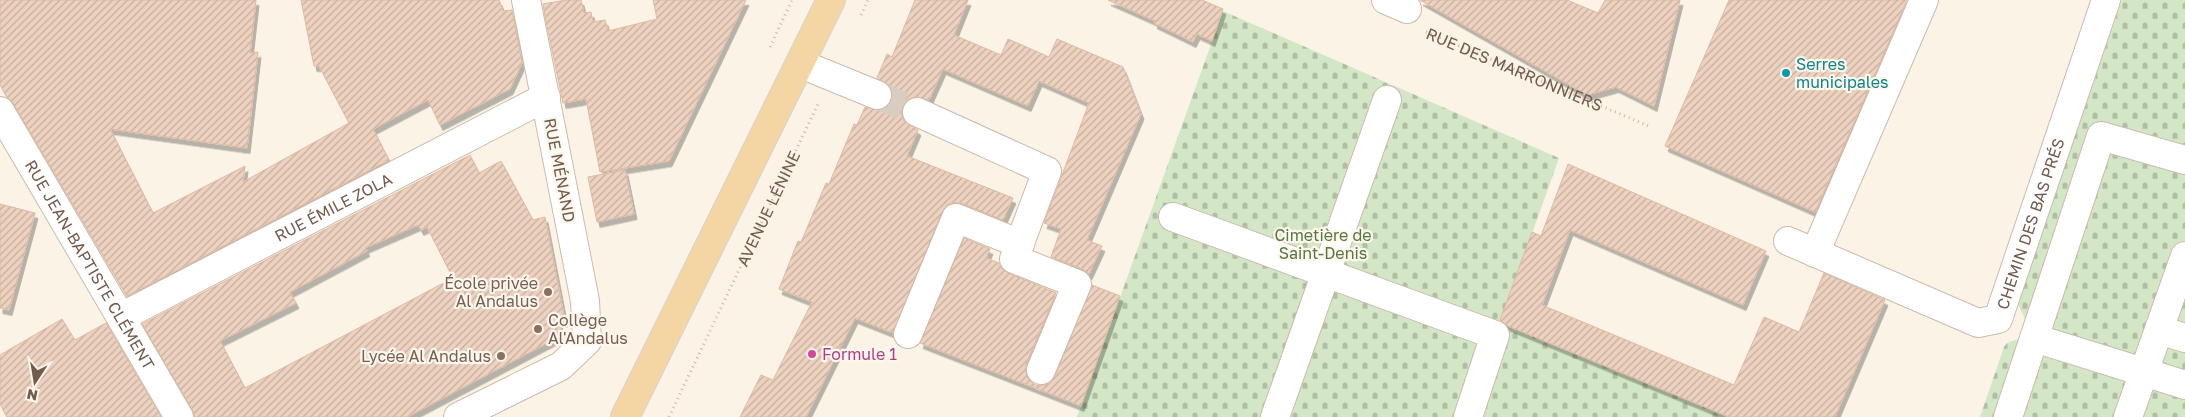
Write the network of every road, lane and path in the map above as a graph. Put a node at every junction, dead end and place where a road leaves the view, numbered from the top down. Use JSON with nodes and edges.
{"nodes":[{"id":1,"x":526,"y":0,"type":"edge"},
{"id":2,"x":832,"y":0,"type":"edge"},
{"id":3,"x":868,"y":0,"type":"edge"},
{"id":4,"x":1924,"y":0,"type":"edge"},
{"id":5,"x":2106,"y":0,"type":"edge"},
{"id":6,"x":1397,"y":4,"type":"edge"},
{"id":7,"x":860,"y":17,"type":"dead end"},
{"id":8,"x":1531,"y":63,"type":"dead end"},
{"id":9,"x":801,"y":64,"type":"junction"},
{"id":10,"x":1526,"y":74,"type":"junction"},
{"id":11,"x":831,"y":78,"type":"junction"},
{"id":12,"x":877,"y":95,"type":"tunnel mouth"},
{"id":13,"x":546,"y":97,"type":"junction"},
{"id":14,"x":1387,"y":100,"type":"dead end"},
{"id":15,"x":0,"y":111,"type":"edge"},
{"id":16,"x":917,"y":112,"type":"tunnel mouth"},
{"id":17,"x":1652,"y":127,"type":"dead end"},
{"id":18,"x":2185,"y":160,"type":"edge"},
{"id":19,"x":1173,"y":217,"type":"dead end"},
{"id":20,"x":1788,"y":241,"type":"dead end"},
{"id":21,"x":1020,"y":244,"type":"junction"},
{"id":22,"x":1815,"y":253,"type":"junction"},
{"id":23,"x":2185,"y":256,"type":"edge"},
{"id":24,"x":1325,"y":272,"type":"junction"},
{"id":25,"x":121,"y":318,"type":"junction"},
{"id":26,"x":2159,"y":330,"type":"junction"},
{"id":27,"x":908,"y":334,"type":"dead end"},
{"id":28,"x":2034,"y":338,"type":"junction"},
{"id":29,"x":2185,"y":338,"type":"edge"},
{"id":30,"x":1041,"y":370,"type":"dead end"},
{"id":31,"x":2144,"y":372,"type":"junction"},
{"id":32,"x":2185,"y":385,"type":"edge"},
{"id":33,"x":179,"y":417,"type":"edge"},
{"id":34,"x":458,"y":417,"type":"edge"},
{"id":35,"x":624,"y":417,"type":"edge"},
{"id":36,"x":669,"y":417,"type":"edge"},
{"id":37,"x":1275,"y":417,"type":"edge"},
{"id":38,"x":1468,"y":417,"type":"edge"},
{"id":39,"x":2008,"y":417,"type":"edge"},
{"id":40,"x":2128,"y":417,"type":"edge"}],
"edges":[{"from":1,"to":13,"type":"street","name":"RUE MÉNAND"},
{"from":2,"to":9,"type":"main road"},
{"from":3,"to":7,"type":"path"},
{"from":4,"to":22,"type":"street"},
{"from":5,"to":22,"type":"street","name":"CHEMIN DES BAS PRÉS"},
{"from":6,"to":10,"type":"path","name":"RUE DES MARRONNIERS"},
{"from":8,"to":10,"type":"path"},
{"from":9,"to":11,"type":"street"},
{"from":9,"to":35,"type":"main road"},
{"from":10,"to":17,"type":"path","name":"RUE DES MARRONNIERS"},
{"from":11,"to":12,"type":"street"},
{"from":11,"to":36,"type":"path","name":"AVENUE LÉNINE"},
{"from":13,"to":25,"type":"street","name":"RUE ÉMILE ZOLA"},
{"from":13,"to":34,"type":"street","name":"RUE MÉNAND"},
{"from":14,"to":24,"type":"street"},
{"from":15,"to":25,"type":"street","name":"RUE JEAN-BAPTISTE CLÉMENT"},
{"from":16,"to":21,"type":"street"},
{"from":18,"to":28,"type":"street"},
{"from":19,"to":24,"type":"street"},
{"from":20,"to":22,"type":"street","name":"CHEMIN DES BAS PRÉS"},
{"from":21,"to":27,"type":"street"},
{"from":21,"to":30,"type":"street"},
{"from":23,"to":26,"type":"street"},
{"from":24,"to":37,"type":"street"},
{"from":24,"to":38,"type":"street"},
{"from":25,"to":33,"type":"street","name":"RUE JEAN-BAPTISTE CLÉMENT"},
{"from":26,"to":29,"type":"street"},
{"from":26,"to":31,"type":"street"},
{"from":28,"to":31,"type":"street"},
{"from":28,"to":39,"type":"street"},
{"from":31,"to":32,"type":"street"},
{"from":31,"to":40,"type":"street"}]}
